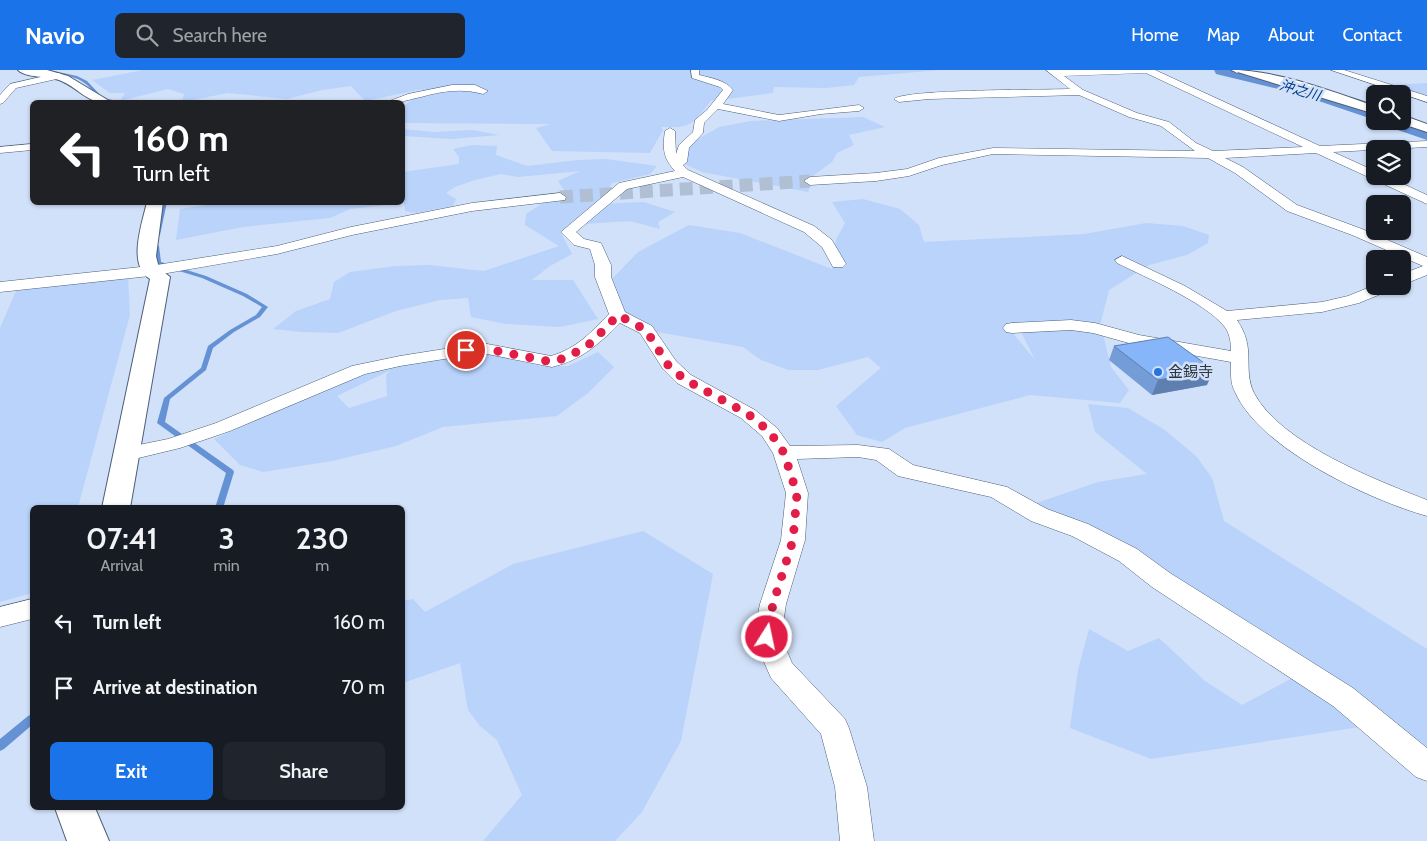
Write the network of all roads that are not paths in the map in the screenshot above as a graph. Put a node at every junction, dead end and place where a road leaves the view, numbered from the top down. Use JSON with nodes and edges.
{"nodes":[{"id":1,"x":23,"y":70,"type":"edge"},
{"id":2,"x":695,"y":70,"type":"edge"},
{"id":3,"x":1148,"y":70,"type":"edge"},
{"id":4,"x":1236,"y":70,"type":"edge"},
{"id":5,"x":1335,"y":70,"type":"edge"},
{"id":6,"x":1053,"y":72,"type":"edge"},
{"id":7,"x":58,"y":76,"type":"junction"},
{"id":8,"x":483,"y":92,"type":"dead end"},
{"id":9,"x":1080,"y":92,"type":"junction"},
{"id":10,"x":899,"y":99,"type":"dead end"},
{"id":11,"x":1427,"y":99,"type":"edge"},
{"id":12,"x":101,"y":100,"type":"edge"},
{"id":13,"x":400,"y":100,"type":"edge"},
{"id":14,"x":0,"y":101,"type":"edge"},
{"id":15,"x":716,"y":106,"type":"junction"},
{"id":16,"x":1366,"y":107,"type":"edge"},
{"id":17,"x":859,"y":108,"type":"dead end"},
{"id":18,"x":1411,"y":122,"type":"edge"},
{"id":19,"x":1427,"y":128,"type":"edge"},
{"id":20,"x":670,"y":131,"type":"dead end"},
{"id":21,"x":1427,"y":144,"type":"edge"},
{"id":22,"x":30,"y":146,"type":"edge"},
{"id":23,"x":0,"y":150,"type":"edge"},
{"id":24,"x":1319,"y":150,"type":"junction"},
{"id":25,"x":1212,"y":155,"type":"junction"},
{"id":26,"x":679,"y":169,"type":"junction"},
{"id":27,"x":1366,"y":171,"type":"edge"},
{"id":28,"x":810,"y":181,"type":"tunnel mouth"},
{"id":29,"x":1395,"y":185,"type":"edge"},
{"id":30,"x":560,"y":197,"type":"tunnel mouth"},
{"id":31,"x":1427,"y":200,"type":"edge"},
{"id":32,"x":154,"y":205,"type":"edge"},
{"id":33,"x":1122,"y":260,"type":"dead end"},
{"id":34,"x":1427,"y":263,"type":"edge"},
{"id":35,"x":838,"y":264,"type":"dead end"},
{"id":36,"x":1427,"y":270,"type":"edge"},
{"id":37,"x":150,"y":271,"type":"junction"},
{"id":38,"x":1411,"y":276,"type":"edge"},
{"id":39,"x":0,"y":287,"type":"edge"},
{"id":40,"x":1366,"y":294,"type":"edge"},
{"id":41,"x":618,"y":315,"type":"junction"},
{"id":42,"x":1223,"y":316,"type":"junction"},
{"id":43,"x":1012,"y":328,"type":"dead end"},
{"id":44,"x":1240,"y":358,"type":"junction"},
{"id":45,"x":784,"y":453,"type":"junction"},
{"id":46,"x":126,"y":454,"type":"junction"},
{"id":47,"x":117,"y":505,"type":"edge"},
{"id":48,"x":1427,"y":508,"type":"edge"},
{"id":49,"x":30,"y":610,"type":"edge"},
{"id":50,"x":0,"y":618,"type":"edge"},
{"id":51,"x":1427,"y":767,"type":"edge"},
{"id":52,"x":76,"y":810,"type":"edge"},
{"id":53,"x":88,"y":841,"type":"edge"},
{"id":54,"x":857,"y":841,"type":"edge"}],
"edges":[{"from":1,"to":7,"type":"street"},
{"from":2,"to":15,"type":"street"},
{"from":3,"to":6,"type":"street"},
{"from":3,"to":24,"type":"street"},
{"from":4,"to":16,"type":"street"},
{"from":5,"to":11,"type":"street"},
{"from":6,"to":9,"type":"street"},
{"from":7,"to":12,"type":"street"},
{"from":7,"to":14,"type":"street"},
{"from":8,"to":13,"type":"street"},
{"from":9,"to":10,"type":"street"},
{"from":9,"to":25,"type":"street"},
{"from":15,"to":17,"type":"street"},
{"from":15,"to":26,"type":"street"},
{"from":18,"to":19,"type":"street"},
{"from":20,"to":26,"type":"street"},
{"from":21,"to":24,"type":"street"},
{"from":22,"to":23,"type":"street"},
{"from":24,"to":25,"type":"street"},
{"from":24,"to":27,"type":"street"},
{"from":25,"to":28,"type":"street"},
{"from":25,"to":34,"type":"street"},
{"from":26,"to":35,"type":"street"},
{"from":26,"to":41,"type":"street"},
{"from":29,"to":31,"type":"street"},
{"from":30,"to":37,"type":"street"},
{"from":32,"to":37,"type":"street"},
{"from":33,"to":42,"type":"street"},
{"from":36,"to":38,"type":"street"},
{"from":37,"to":39,"type":"street"},
{"from":37,"to":46,"type":"street"},
{"from":40,"to":42,"type":"street"},
{"from":41,"to":45,"type":"street"},
{"from":41,"to":46,"type":"street"},
{"from":42,"to":44,"type":"street"},
{"from":43,"to":44,"type":"street"},
{"from":44,"to":48,"type":"street"},
{"from":45,"to":51,"type":"street"},
{"from":45,"to":54,"type":"street"},
{"from":46,"to":47,"type":"street"},
{"from":49,"to":50,"type":"street"},
{"from":52,"to":53,"type":"street"}]}
